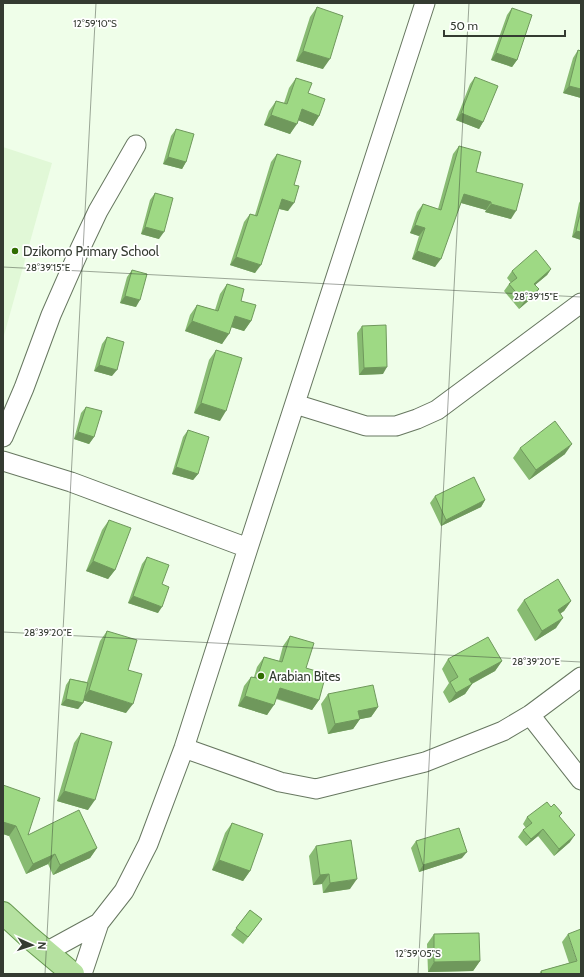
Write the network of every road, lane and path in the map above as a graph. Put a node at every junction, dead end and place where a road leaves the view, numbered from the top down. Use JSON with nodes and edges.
{"nodes":[{"id":1,"x":425,"y":3,"type":"edge"},
{"id":2,"x":136,"y":145,"type":"dead end"},
{"id":3,"x":581,"y":303,"type":"edge"},
{"id":4,"x":295,"y":404,"type":"junction"},
{"id":5,"x":3,"y":437,"type":"edge"},
{"id":6,"x":3,"y":461,"type":"edge"},
{"id":7,"x":248,"y":548,"type":"junction"},
{"id":8,"x":581,"y":677,"type":"edge"},
{"id":9,"x":530,"y":716,"type":"junction"},
{"id":10,"x":184,"y":748,"type":"junction"},
{"id":11,"x":581,"y":780,"type":"edge"},
{"id":12,"x":3,"y":913,"type":"edge"},
{"id":13,"x":99,"y":922,"type":"junction"},
{"id":14,"x":46,"y":952,"type":"junction"},
{"id":15,"x":74,"y":974,"type":"edge"},
{"id":16,"x":82,"y":974,"type":"edge"}],
"edges":[{"from":1,"to":4,"type":"street"},
{"from":2,"to":5,"type":"street"},
{"from":3,"to":4,"type":"street"},
{"from":4,"to":7,"type":"street"},
{"from":6,"to":7,"type":"street"},
{"from":7,"to":10,"type":"street"},
{"from":8,"to":9,"type":"street"},
{"from":9,"to":10,"type":"street"},
{"from":9,"to":11,"type":"street"},
{"from":10,"to":13,"type":"street"},
{"from":12,"to":14,"type":"main road"},
{"from":13,"to":14,"type":"street"},
{"from":13,"to":16,"type":"street"},
{"from":14,"to":15,"type":"main road"}]}
